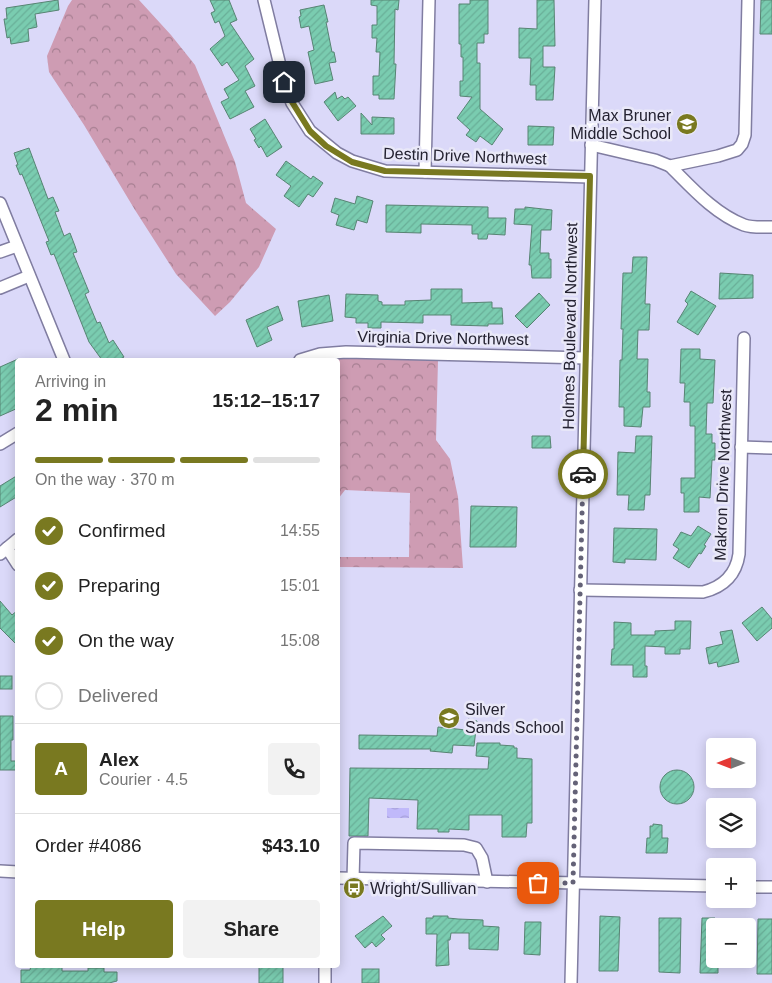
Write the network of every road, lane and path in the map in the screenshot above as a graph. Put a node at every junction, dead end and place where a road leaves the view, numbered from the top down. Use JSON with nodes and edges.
{"nodes":[{"id":1,"x":264,"y":0,"type":"edge"},
{"id":2,"x":429,"y":0,"type":"edge"},
{"id":3,"x":595,"y":0,"type":"edge"},
{"id":4,"x":748,"y":0,"type":"edge"},
{"id":5,"x":591,"y":144,"type":"junction"},
{"id":6,"x":670,"y":166,"type":"junction"},
{"id":7,"x":425,"y":172,"type":"junction"},
{"id":8,"x":590,"y":176,"type":"junction"},
{"id":9,"x":0,"y":203,"type":"edge"},
{"id":10,"x":772,"y":228,"type":"edge"},
{"id":11,"x":17,"y":246,"type":"junction"},
{"id":12,"x":0,"y":252,"type":"edge"},
{"id":13,"x":29,"y":276,"type":"junction"},
{"id":14,"x":0,"y":288,"type":"edge"},
{"id":15,"x":744,"y":338,"type":"dead end"},
{"id":16,"x":63,"y":358,"type":"edge"},
{"id":17,"x":307,"y":358,"type":"edge"},
{"id":18,"x":586,"y":358,"type":"junction"},
{"id":19,"x":15,"y":435,"type":"edge"},
{"id":20,"x":0,"y":444,"type":"edge"},
{"id":21,"x":741,"y":448,"type":"junction"},
{"id":22,"x":772,"y":448,"type":"edge"},
{"id":23,"x":15,"y":541,"type":"edge"},
{"id":24,"x":3,"y":551,"type":"edge"},
{"id":25,"x":15,"y":562,"type":"edge"},
{"id":26,"x":580,"y":590,"type":"junction"},
{"id":27,"x":0,"y":871,"type":"edge"},
{"id":28,"x":15,"y":872,"type":"edge"},
{"id":29,"x":340,"y":878,"type":"edge"},
{"id":30,"x":353,"y":879,"type":"junction"},
{"id":31,"x":488,"y":882,"type":"junction"},
{"id":32,"x":573,"y":883,"type":"junction"},
{"id":33,"x":706,"y":886,"type":"edge"},
{"id":34,"x":756,"y":887,"type":"edge"},
{"id":35,"x":772,"y":887,"type":"edge"},
{"id":36,"x":325,"y":968,"type":"edge"},
{"id":37,"x":325,"y":983,"type":"edge"},
{"id":38,"x":571,"y":983,"type":"edge"}],
"edges":[{"from":1,"to":7,"type":"street","name":"Destin Drive Northwest"},
{"from":2,"to":7,"type":"street"},
{"from":3,"to":5,"type":"street","name":"Holmes Boulevard Northwest"},
{"from":4,"to":6,"type":"street"},
{"from":5,"to":6,"type":"street"},
{"from":5,"to":8,"type":"street","name":"Holmes Boulevard Northwest"},
{"from":6,"to":10,"type":"street"},
{"from":7,"to":8,"type":"street","name":"Destin Drive Northwest"},
{"from":8,"to":18,"type":"street","name":"Holmes Boulevard Northwest"},
{"from":9,"to":11,"type":"street"},
{"from":11,"to":12,"type":"street"},
{"from":11,"to":13,"type":"street"},
{"from":13,"to":14,"type":"street"},
{"from":13,"to":16,"type":"street"},
{"from":15,"to":21,"type":"street","name":"Makron Drive Northwest"},
{"from":17,"to":18,"type":"street","name":"Virginia Drive Northwest"},
{"from":18,"to":26,"type":"street","name":"Holmes Boulevard Northwest"},
{"from":19,"to":20,"type":"street"},
{"from":21,"to":22,"type":"street"},
{"from":21,"to":26,"type":"street","name":"Makron Drive Northwest"},
{"from":23,"to":24,"type":"street"},
{"from":24,"to":25,"type":"street"},
{"from":26,"to":32,"type":"street","name":"Holmes Boulevard Northwest"},
{"from":27,"to":28,"type":"street"},
{"from":29,"to":30,"type":"street"},
{"from":30,"to":31,"type":"street"},
{"from":30,"to":31,"type":"street"},
{"from":31,"to":32,"type":"street"},
{"from":32,"to":33,"type":"street"},
{"from":32,"to":38,"type":"street","name":"Holmes Boulevard Northwest"},
{"from":34,"to":35,"type":"street"},
{"from":36,"to":37,"type":"street"}]}
